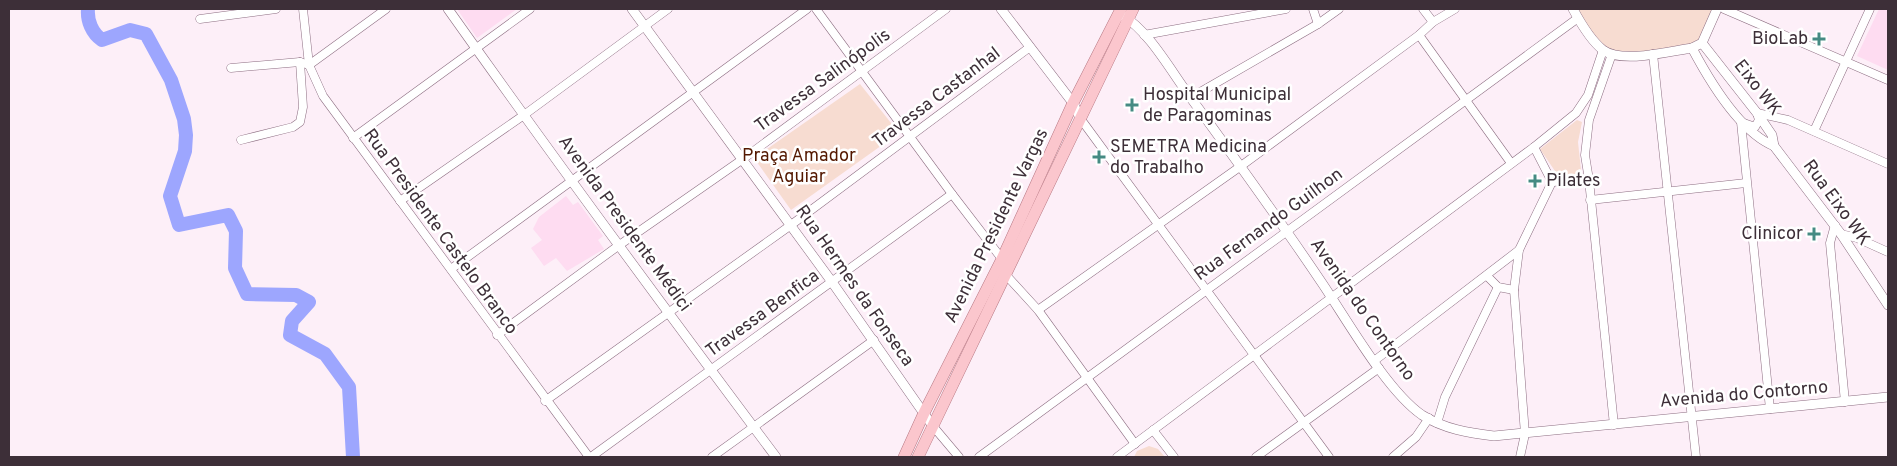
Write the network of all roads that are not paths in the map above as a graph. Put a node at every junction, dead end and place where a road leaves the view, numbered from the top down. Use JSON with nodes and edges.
{"nodes":[{"id":1,"x":276,"y":9,"type":"edge"},
{"id":2,"x":303,"y":9,"type":"edge"},
{"id":3,"x":386,"y":9,"type":"edge"},
{"id":4,"x":448,"y":9,"type":"edge"},
{"id":5,"x":530,"y":9,"type":"edge"},
{"id":6,"x":632,"y":9,"type":"edge"},
{"id":7,"x":668,"y":9,"type":"edge"},
{"id":8,"x":807,"y":9,"type":"edge"},
{"id":9,"x":816,"y":9,"type":"edge"},
{"id":10,"x":946,"y":9,"type":"edge"},
{"id":11,"x":1001,"y":9,"type":"edge"},
{"id":12,"x":1286,"y":9,"type":"edge"},
{"id":13,"x":1313,"y":9,"type":"edge"},
{"id":14,"x":1339,"y":9,"type":"edge"},
{"id":15,"x":1423,"y":9,"type":"edge"},
{"id":16,"x":1455,"y":9,"type":"edge"},
{"id":17,"x":1573,"y":9,"type":"edge"},
{"id":18,"x":1717,"y":9,"type":"edge"},
{"id":19,"x":1724,"y":9,"type":"edge"},
{"id":20,"x":1870,"y":9,"type":"edge"},
{"id":21,"x":1125,"y":13,"type":"edge"},
{"id":22,"x":1578,"y":18,"type":"junction"},
{"id":23,"x":200,"y":19,"type":"dead end"},
{"id":24,"x":1433,"y":22,"type":"junction"},
{"id":25,"x":1318,"y":24,"type":"junction"},
{"id":26,"x":645,"y":26,"type":"junction"},
{"id":27,"x":1144,"y":35,"type":"junction"},
{"id":28,"x":1419,"y":35,"type":"junction"},
{"id":29,"x":1702,"y":44,"type":"junction"},
{"id":30,"x":1030,"y":47,"type":"junction"},
{"id":31,"x":476,"y":48,"type":"junction"},
{"id":32,"x":1692,"y":48,"type":"junction"},
{"id":33,"x":1603,"y":50,"type":"junction"},
{"id":34,"x":1612,"y":54,"type":"junction"},
{"id":35,"x":1653,"y":54,"type":"junction"},
{"id":36,"x":1846,"y":60,"type":"junction"},
{"id":37,"x":300,"y":62,"type":"junction"},
{"id":38,"x":309,"y":65,"type":"junction"},
{"id":39,"x":231,"y":68,"type":"dead end"},
{"id":40,"x":862,"y":71,"type":"junction"},
{"id":41,"x":1888,"y":80,"type":"edge"},
{"id":42,"x":693,"y":92,"type":"junction"},
{"id":43,"x":1190,"y":98,"type":"junction"},
{"id":44,"x":1466,"y":100,"type":"junction"},
{"id":45,"x":1073,"y":103,"type":"junction"},
{"id":46,"x":1576,"y":113,"type":"junction"},
{"id":47,"x":1757,"y":113,"type":"junction"},
{"id":48,"x":524,"y":115,"type":"junction"},
{"id":49,"x":1080,"y":118,"type":"junction"},
{"id":50,"x":1589,"y":120,"type":"junction"},
{"id":51,"x":1741,"y":122,"type":"junction"},
{"id":52,"x":1814,"y":131,"type":"junction"},
{"id":53,"x":910,"y":137,"type":"junction"},
{"id":54,"x":353,"y":138,"type":"junction"},
{"id":55,"x":241,"y":140,"type":"dead end"},
{"id":56,"x":1774,"y":146,"type":"junction"},
{"id":57,"x":1534,"y":147,"type":"junction"},
{"id":58,"x":743,"y":159,"type":"junction"},
{"id":59,"x":1511,"y":163,"type":"junction"},
{"id":60,"x":1888,"y":164,"type":"edge"},
{"id":61,"x":1242,"y":166,"type":"junction"},
{"id":62,"x":1589,"y":180,"type":"junction"},
{"id":63,"x":572,"y":181,"type":"junction"},
{"id":64,"x":1552,"y":182,"type":"junction"},
{"id":65,"x":1746,"y":183,"type":"junction"},
{"id":66,"x":1667,"y":193,"type":"junction"},
{"id":67,"x":952,"y":194,"type":"junction"},
{"id":68,"x":1590,"y":200,"type":"junction"},
{"id":69,"x":400,"y":201,"type":"junction"},
{"id":70,"x":1158,"y":224,"type":"junction"},
{"id":71,"x":791,"y":225,"type":"junction"},
{"id":72,"x":1835,"y":226,"type":"junction"},
{"id":73,"x":1286,"y":230,"type":"junction"},
{"id":74,"x":1841,"y":234,"type":"junction"},
{"id":75,"x":618,"y":246,"type":"junction"},
{"id":76,"x":1519,"y":250,"type":"junction"},
{"id":77,"x":1888,"y":252,"type":"edge"},
{"id":78,"x":1002,"y":259,"type":"junction"},
{"id":79,"x":450,"y":269,"type":"junction"},
{"id":80,"x":1006,"y":274,"type":"junction"},
{"id":81,"x":1488,"y":276,"type":"junction"},
{"id":82,"x":832,"y":282,"type":"junction"},
{"id":83,"x":1498,"y":287,"type":"junction"},
{"id":84,"x":1206,"y":290,"type":"junction"},
{"id":85,"x":1514,"y":290,"type":"junction"},
{"id":86,"x":1332,"y":298,"type":"junction"},
{"id":87,"x":1888,"y":305,"type":"edge"},
{"id":88,"x":1038,"y":310,"type":"junction"},
{"id":89,"x":669,"y":311,"type":"junction"},
{"id":90,"x":498,"y":335,"type":"junction"},
{"id":91,"x":874,"y":340,"type":"junction"},
{"id":92,"x":1255,"y":356,"type":"junction"},
{"id":93,"x":1376,"y":365,"type":"junction"},
{"id":94,"x":709,"y":371,"type":"junction"},
{"id":95,"x":1085,"y":378,"type":"junction"},
{"id":96,"x":1888,"y":397,"type":"edge"},
{"id":97,"x":545,"y":401,"type":"junction"},
{"id":98,"x":1845,"y":402,"type":"junction"},
{"id":99,"x":1770,"y":409,"type":"junction"},
{"id":100,"x":924,"y":413,"type":"junction"},
{"id":101,"x":1692,"y":415,"type":"junction"},
{"id":102,"x":1433,"y":420,"type":"junction"},
{"id":103,"x":1303,"y":423,"type":"junction"},
{"id":104,"x":932,"y":424,"type":"junction"},
{"id":105,"x":1614,"y":424,"type":"junction"},
{"id":106,"x":753,"y":427,"type":"junction"},
{"id":107,"x":1154,"y":430,"type":"junction"},
{"id":108,"x":1525,"y":434,"type":"junction"},
{"id":109,"x":1135,"y":444,"type":"junction"},
{"id":110,"x":590,"y":457,"type":"edge"},
{"id":111,"x":712,"y":457,"type":"edge"},
{"id":112,"x":776,"y":457,"type":"edge"},
{"id":113,"x":904,"y":457,"type":"edge"},
{"id":114,"x":918,"y":457,"type":"edge"},
{"id":115,"x":959,"y":457,"type":"edge"},
{"id":116,"x":979,"y":457,"type":"edge"},
{"id":117,"x":1117,"y":457,"type":"edge"},
{"id":118,"x":1174,"y":457,"type":"edge"},
{"id":119,"x":1256,"y":457,"type":"edge"},
{"id":120,"x":1328,"y":457,"type":"edge"},
{"id":121,"x":1393,"y":457,"type":"edge"},
{"id":122,"x":1520,"y":457,"type":"edge"},
{"id":123,"x":1696,"y":457,"type":"edge"}],
"edges":[{"from":1,"to":23,"type":"street"},
{"from":2,"to":38,"type":"street","name":"Rua Presidente Castelo Branco"},
{"from":3,"to":38,"type":"street"},
{"from":4,"to":31,"type":"street","name":"Avenida Presidente Médici"},
{"from":5,"to":31,"type":"street"},
{"from":6,"to":26,"type":"street","name":"Rua Hermes da Fonseca"},
{"from":7,"to":26,"type":"street"},
{"from":8,"to":42,"type":"street"},
{"from":9,"to":40,"type":"street"},
{"from":10,"to":40,"type":"street","name":"Travessa Salinópolis"},
{"from":11,"to":30,"type":"street"},
{"from":12,"to":27,"type":"street"},
{"from":13,"to":25,"type":"street"},
{"from":14,"to":25,"type":"street"},
{"from":15,"to":24,"type":"street"},
{"from":16,"to":24,"type":"street"},
{"from":17,"to":22,"type":"street"},
{"from":18,"to":29,"type":"street"},
{"from":19,"to":36,"type":"street"},
{"from":20,"to":36,"type":"street"},
{"from":21,"to":27,"type":"street","name":"Avenida do Contorno"},
{"from":21,"to":45,"type":"main road","name":"Avenida Presidente Vargas"},
{"from":21,"to":49,"type":"main road","name":"Avenida Presidente Vargas"},
{"from":22,"to":33,"type":"street"},
{"from":22,"to":44,"type":"street","name":"Rua Fernando Guilhon"},
{"from":24,"to":28,"type":"street"},
{"from":25,"to":43,"type":"street"},
{"from":26,"to":42,"type":"street","name":"Rua Hermes da Fonseca"},
{"from":26,"to":48,"type":"street"},
{"from":27,"to":43,"type":"street","name":"Avenida do Contorno"},
{"from":28,"to":44,"type":"street"},
{"from":28,"to":61,"type":"street"},
{"from":29,"to":32,"type":"street"},
{"from":29,"to":47,"type":"street","name":"Eixo WK"},
{"from":30,"to":45,"type":"street"},
{"from":30,"to":53,"type":"street","name":"Travessa Castanhal"},
{"from":31,"to":48,"type":"street","name":"Avenida Presidente Médici"},
{"from":31,"to":54,"type":"street"},
{"from":32,"to":35,"type":"street"},
{"from":32,"to":51,"type":"street"},
{"from":33,"to":34,"type":"street"},
{"from":33,"to":46,"type":"street"},
{"from":34,"to":35,"type":"street"},
{"from":34,"to":50,"type":"street"},
{"from":35,"to":66,"type":"street"},
{"from":36,"to":41,"type":"street"},
{"from":36,"to":52,"type":"street"},
{"from":37,"to":38,"type":"street"},
{"from":37,"to":39,"type":"street"},
{"from":37,"to":55,"type":"street"},
{"from":38,"to":54,"type":"street","name":"Rua Presidente Castelo Branco"},
{"from":40,"to":53,"type":"street"},
{"from":40,"to":58,"type":"street","name":"Travessa Salinópolis"},
{"from":42,"to":58,"type":"street","name":"Rua Hermes da Fonseca"},
{"from":42,"to":63,"type":"street"},
{"from":43,"to":61,"type":"street","name":"Avenida do Contorno"},
{"from":44,"to":59,"type":"street"},
{"from":44,"to":73,"type":"street","name":"Rua Fernando Guilhon"},
{"from":45,"to":49,"type":"street"},
{"from":45,"to":78,"type":"main road","name":"Avenida Presidente Vargas"},
{"from":46,"to":50,"type":"street"},
{"from":46,"to":57,"type":"street"},
{"from":47,"to":51,"type":"street"},
{"from":47,"to":52,"type":"street"},
{"from":47,"to":56,"type":"street","name":"Eixo WK"},
{"from":48,"to":63,"type":"street","name":"Avenida Presidente Médici"},
{"from":48,"to":69,"type":"street"},
{"from":49,"to":70,"type":"street"},
{"from":49,"to":80,"type":"main road","name":"Avenida Presidente Vargas"},
{"from":50,"to":62,"type":"street"},
{"from":51,"to":56,"type":"street","name":"Eixo WK"},
{"from":51,"to":65,"type":"street"},
{"from":52,"to":60,"type":"street"},
{"from":53,"to":67,"type":"street"},
{"from":53,"to":71,"type":"street","name":"Travessa Castanhal"},
{"from":54,"to":69,"type":"street","name":"Rua Presidente Castelo Branco"},
{"from":56,"to":72,"type":"street","name":"Rua Eixo WK"},
{"from":57,"to":59,"type":"street"},
{"from":57,"to":64,"type":"street"},
{"from":58,"to":71,"type":"street","name":"Rua Hermes da Fonseca"},
{"from":58,"to":75,"type":"street","name":"Travessa Salinópolis"},
{"from":59,"to":86,"type":"street"},
{"from":61,"to":70,"type":"street"},
{"from":61,"to":73,"type":"street","name":"Avenida do Contorno"},
{"from":62,"to":64,"type":"street"},
{"from":62,"to":68,"type":"street"},
{"from":63,"to":75,"type":"street","name":"Avenida Presidente Médici"},
{"from":63,"to":79,"type":"street"},
{"from":64,"to":76,"type":"street"},
{"from":65,"to":66,"type":"street"},
{"from":65,"to":99,"type":"street"},
{"from":66,"to":68,"type":"street"},
{"from":66,"to":101,"type":"street"},
{"from":67,"to":78,"type":"street"},
{"from":67,"to":82,"type":"street","name":"Travessa Benfica"},
{"from":68,"to":105,"type":"street"},
{"from":69,"to":79,"type":"street","name":"Rua Presidente Castelo Branco"},
{"from":70,"to":84,"type":"street"},
{"from":70,"to":88,"type":"street"},
{"from":71,"to":82,"type":"street","name":"Rua Hermes da Fonseca"},
{"from":71,"to":89,"type":"street","name":"Travessa Castanhal"},
{"from":72,"to":74,"type":"street","name":"Rua Eixo WK"},
{"from":72,"to":98,"type":"street"},
{"from":73,"to":84,"type":"street","name":"Rua Fernando Guilhon"},
{"from":73,"to":86,"type":"street","name":"Avenida do Contorno"},
{"from":74,"to":77,"type":"street"},
{"from":74,"to":87,"type":"street","name":"Rua Eixo WK"},
{"from":75,"to":89,"type":"street","name":"Avenida Presidente Médici"},
{"from":75,"to":90,"type":"street","name":"Travessa Salinópolis"},
{"from":76,"to":81,"type":"street"},
{"from":76,"to":85,"type":"street"},
{"from":78,"to":100,"type":"main road","name":"Avenida Presidente Vargas"},
{"from":79,"to":90,"type":"street","name":"Rua Presidente Castelo Branco"},
{"from":80,"to":88,"type":"street"},
{"from":80,"to":104,"type":"main road","name":"Avenida Presidente Vargas"},
{"from":81,"to":83,"type":"street"},
{"from":81,"to":93,"type":"street"},
{"from":82,"to":91,"type":"street","name":"Rua Hermes da Fonseca"},
{"from":82,"to":94,"type":"street","name":"Travessa Benfica"},
{"from":83,"to":85,"type":"street"},
{"from":83,"to":102,"type":"street"},
{"from":84,"to":92,"type":"street"},
{"from":84,"to":95,"type":"street","name":"Rua Fernando Guilhon"},
{"from":85,"to":108,"type":"street"},
{"from":86,"to":92,"type":"street"},
{"from":86,"to":93,"type":"street","name":"Avenida do Contorno"},
{"from":88,"to":95,"type":"street"},
{"from":89,"to":94,"type":"street","name":"Avenida Presidente Médici"},
{"from":89,"to":97,"type":"street","name":"Travessa Castanhal"},
{"from":90,"to":97,"type":"street","name":"Rua Presidente Castelo Branco"},
{"from":91,"to":100,"type":"street","name":"Rua Hermes da Fonseca"},
{"from":91,"to":106,"type":"street"},
{"from":92,"to":103,"type":"street"},
{"from":92,"to":107,"type":"street"},
{"from":93,"to":102,"type":"street","name":"Avenida do Contorno"},
{"from":93,"to":103,"type":"street"},
{"from":94,"to":106,"type":"street","name":"Avenida Presidente Médici"},
{"from":94,"to":110,"type":"street","name":"Travessa Benfica"},
{"from":95,"to":109,"type":"street"},
{"from":95,"to":116,"type":"street","name":"Rua Fernando Guilhon"},
{"from":96,"to":98,"type":"street","name":"Avenida do Contorno"},
{"from":97,"to":110,"type":"street","name":"Rua Presidente Castelo Branco"},
{"from":98,"to":99,"type":"street","name":"Avenida do Contorno"},
{"from":99,"to":101,"type":"street","name":"Avenida do Contorno"},
{"from":100,"to":104,"type":"street","name":"Rua Hermes da Fonseca"},
{"from":100,"to":113,"type":"main road","name":"Avenida Presidente Vargas"},
{"from":101,"to":105,"type":"street","name":"Avenida do Contorno"},
{"from":101,"to":123,"type":"street"},
{"from":102,"to":108,"type":"street","name":"Avenida do Contorno"},
{"from":102,"to":121,"type":"street"},
{"from":103,"to":119,"type":"street"},
{"from":103,"to":120,"type":"street"},
{"from":104,"to":114,"type":"main road","name":"Avenida Presidente Vargas"},
{"from":104,"to":115,"type":"street"},
{"from":105,"to":108,"type":"street","name":"Avenida do Contorno"},
{"from":106,"to":111,"type":"street"},
{"from":106,"to":112,"type":"street","name":"Avenida Presidente Médici"},
{"from":107,"to":109,"type":"street"},
{"from":107,"to":118,"type":"street"},
{"from":108,"to":122,"type":"street"},
{"from":109,"to":117,"type":"street"}]}
